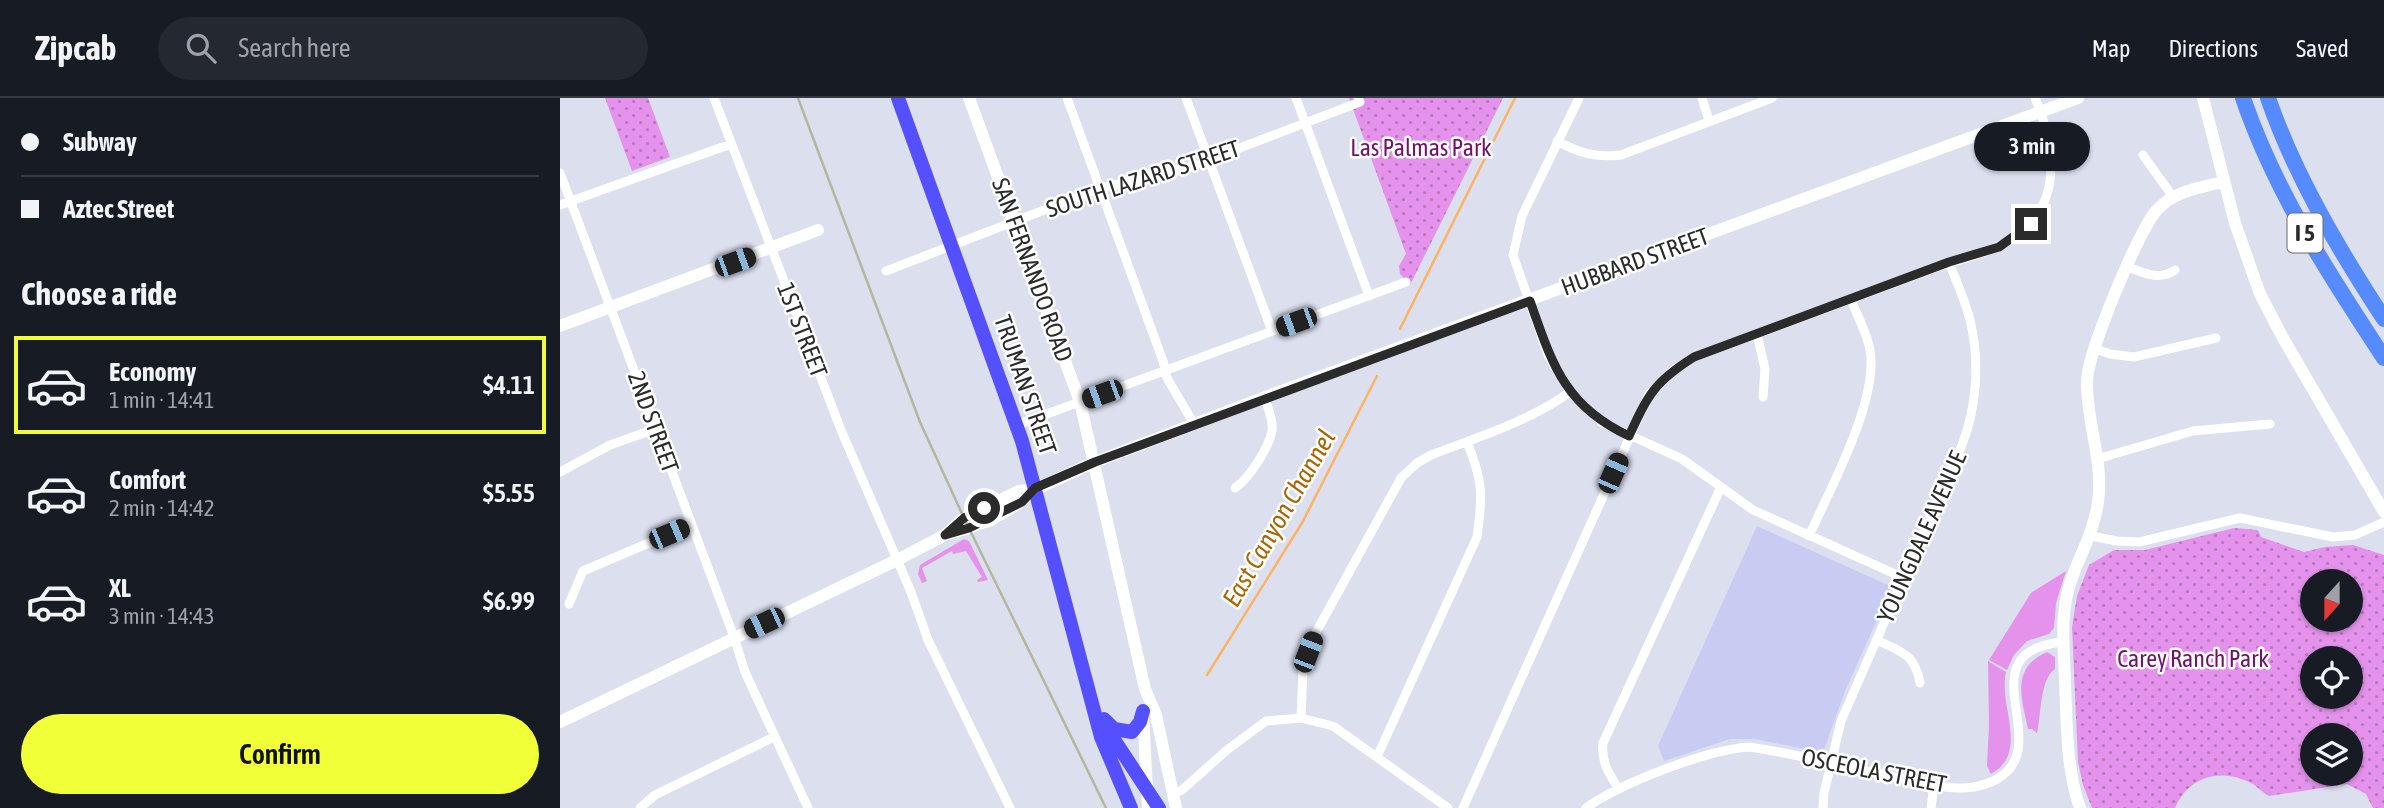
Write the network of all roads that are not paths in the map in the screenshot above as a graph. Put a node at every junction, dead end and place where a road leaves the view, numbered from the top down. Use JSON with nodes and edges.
{"nodes":[{"id":1,"x":714,"y":98,"type":"edge"},
{"id":2,"x":898,"y":98,"type":"edge"},
{"id":3,"x":969,"y":98,"type":"edge"},
{"id":4,"x":1067,"y":98,"type":"edge"},
{"id":5,"x":1186,"y":98,"type":"edge"},
{"id":6,"x":1296,"y":98,"type":"edge"},
{"id":7,"x":1579,"y":98,"type":"edge"},
{"id":8,"x":1702,"y":98,"type":"edge"},
{"id":9,"x":1772,"y":98,"type":"edge"},
{"id":10,"x":2035,"y":98,"type":"edge"},
{"id":11,"x":2078,"y":98,"type":"edge"},
{"id":12,"x":2203,"y":98,"type":"edge"},
{"id":13,"x":2243,"y":98,"type":"edge"},
{"id":14,"x":2253,"y":98,"type":"edge"},
{"id":15,"x":2260,"y":98,"type":"edge"},
{"id":16,"x":2268,"y":98,"type":"edge"},
{"id":17,"x":1359,"y":100,"type":"edge"},
{"id":18,"x":2041,"y":112,"type":"junction"},
{"id":19,"x":1709,"y":121,"type":"junction"},
{"id":20,"x":1305,"y":124,"type":"junction"},
{"id":21,"x":1557,"y":141,"type":"junction"},
{"id":22,"x":731,"y":144,"type":"junction"},
{"id":23,"x":2143,"y":155,"type":"dead end"},
{"id":24,"x":1210,"y":158,"type":"junction"},
{"id":25,"x":560,"y":173,"type":"edge"},
{"id":26,"x":2223,"y":182,"type":"junction"},
{"id":27,"x":1101,"y":188,"type":"junction"},
{"id":28,"x":2173,"y":197,"type":"junction"},
{"id":29,"x":571,"y":201,"type":"junction"},
{"id":30,"x":560,"y":205,"type":"edge"},
{"id":31,"x":1015,"y":223,"type":"junction"},
{"id":32,"x":818,"y":230,"type":"dead end"},
{"id":33,"x":952,"y":246,"type":"junction"},
{"id":34,"x":771,"y":248,"type":"junction"},
{"id":35,"x":1949,"y":262,"type":"junction"},
{"id":36,"x":2128,"y":267,"type":"junction"},
{"id":37,"x":2175,"y":270,"type":"dead end"},
{"id":38,"x":886,"y":271,"type":"dead end"},
{"id":39,"x":1406,"y":282,"type":"dead end"},
{"id":40,"x":2361,"y":284,"type":"junction"},
{"id":41,"x":1369,"y":296,"type":"junction"},
{"id":42,"x":1851,"y":300,"type":"junction"},
{"id":43,"x":1530,"y":301,"type":"junction"},
{"id":44,"x":610,"y":307,"type":"junction"},
{"id":45,"x":2384,"y":319,"type":"edge"},
{"id":46,"x":560,"y":326,"type":"edge"},
{"id":47,"x":1272,"y":331,"type":"junction"},
{"id":48,"x":1757,"y":334,"type":"junction"},
{"id":49,"x":2216,"y":338,"type":"dead end"},
{"id":50,"x":2384,"y":342,"type":"edge"},
{"id":51,"x":2093,"y":348,"type":"junction"},
{"id":52,"x":2384,"y":358,"type":"edge"},
{"id":53,"x":1166,"y":371,"type":"junction"},
{"id":54,"x":1570,"y":392,"type":"junction"},
{"id":55,"x":1265,"y":397,"type":"junction"},
{"id":56,"x":1763,"y":397,"type":"dead end"},
{"id":57,"x":1080,"y":402,"type":"junction"},
{"id":58,"x":1194,"y":424,"type":"junction"},
{"id":59,"x":2270,"y":424,"type":"dead end"},
{"id":60,"x":1017,"y":425,"type":"junction"},
{"id":61,"x":655,"y":429,"type":"junction"},
{"id":62,"x":1629,"y":436,"type":"junction"},
{"id":63,"x":1467,"y":442,"type":"junction"},
{"id":64,"x":2098,"y":459,"type":"junction"},
{"id":65,"x":1095,"y":462,"type":"junction"},
{"id":66,"x":560,"y":472,"type":"edge"},
{"id":67,"x":1721,"y":487,"type":"junction"},
{"id":68,"x":1035,"y":488,"type":"junction"},
{"id":69,"x":1235,"y":488,"type":"dead end"},
{"id":70,"x":2384,"y":512,"type":"edge"},
{"id":71,"x":2384,"y":523,"type":"edge"},
{"id":72,"x":691,"y":525,"type":"junction"},
{"id":73,"x":1809,"y":536,"type":"junction"},
{"id":74,"x":2091,"y":536,"type":"junction"},
{"id":75,"x":897,"y":560,"type":"junction"},
{"id":76,"x":1904,"y":578,"type":"junction"},
{"id":77,"x":569,"y":604,"type":"dead end"},
{"id":78,"x":734,"y":637,"type":"junction"},
{"id":79,"x":1876,"y":640,"type":"junction"},
{"id":80,"x":2063,"y":642,"type":"junction"},
{"id":81,"x":1920,"y":683,"type":"dead end"},
{"id":82,"x":1145,"y":689,"type":"junction"},
{"id":83,"x":1090,"y":693,"type":"junction"},
{"id":84,"x":1143,"y":711,"type":"junction"},
{"id":85,"x":1103,"y":718,"type":"junction"},
{"id":86,"x":1301,"y":718,"type":"junction"},
{"id":87,"x":560,"y":722,"type":"edge"},
{"id":88,"x":774,"y":737,"type":"junction"},
{"id":89,"x":1377,"y":757,"type":"junction"},
{"id":90,"x":1831,"y":764,"type":"junction"},
{"id":91,"x":1934,"y":785,"type":"junction"},
{"id":92,"x":1618,"y":788,"type":"junction"},
{"id":93,"x":1147,"y":789,"type":"junction"},
{"id":94,"x":1173,"y":794,"type":"junction"},
{"id":95,"x":640,"y":808,"type":"edge"},
{"id":96,"x":808,"y":808,"type":"edge"},
{"id":97,"x":1010,"y":808,"type":"edge"},
{"id":98,"x":1130,"y":808,"type":"edge"},
{"id":99,"x":1149,"y":808,"type":"edge"},
{"id":100,"x":1159,"y":808,"type":"edge"},
{"id":101,"x":1176,"y":808,"type":"edge"},
{"id":102,"x":1448,"y":808,"type":"edge"},
{"id":103,"x":1463,"y":808,"type":"edge"},
{"id":104,"x":1586,"y":808,"type":"edge"},
{"id":105,"x":1823,"y":808,"type":"edge"},
{"id":106,"x":1931,"y":808,"type":"edge"},
{"id":107,"x":2080,"y":808,"type":"edge"}],
"edges":[{"from":1,"to":22,"type":"street","name":"1ST STREET"},
{"from":2,"to":33,"type":"main road","name":"TRUMAN STREET"},
{"from":3,"to":31,"type":"main road","name":"SAN FERNANDO ROAD"},
{"from":4,"to":27,"type":"street"},
{"from":5,"to":24,"type":"street"},
{"from":6,"to":20,"type":"street"},
{"from":7,"to":21,"type":"street"},
{"from":8,"to":19,"type":"street"},
{"from":9,"to":19,"type":"street"},
{"from":10,"to":18,"type":"street"},
{"from":11,"to":18,"type":"main road","name":"HUBBARD STREET"},
{"from":12,"to":26,"type":"main road"},
{"from":13,"to":52,"type":"highway","number":"I 5"},
{"from":14,"to":50,"type":"highway"},
{"from":15,"to":40,"type":"highway"},
{"from":16,"to":40,"type":"highway","number":"I 5"},
{"from":17,"to":20,"type":"street","name":"SOUTH LAZARD STREET"},
{"from":18,"to":35,"type":"street"},
{"from":18,"to":43,"type":"main road","name":"HUBBARD STREET"},
{"from":19,"to":21,"type":"street"},
{"from":20,"to":24,"type":"street","name":"SOUTH LAZARD STREET"},
{"from":20,"to":41,"type":"street"},
{"from":21,"to":43,"type":"street"},
{"from":22,"to":29,"type":"street"},
{"from":22,"to":34,"type":"street","name":"1ST STREET"},
{"from":23,"to":28,"type":"street"},
{"from":24,"to":27,"type":"street","name":"SOUTH LAZARD STREET"},
{"from":24,"to":47,"type":"street"},
{"from":25,"to":29,"type":"street","name":"2ND STREET"},
{"from":26,"to":28,"type":"main road"},
{"from":26,"to":70,"type":"main road"},
{"from":27,"to":31,"type":"street","name":"SOUTH LAZARD STREET"},
{"from":27,"to":53,"type":"street"},
{"from":28,"to":36,"type":"main road"},
{"from":29,"to":30,"type":"street"},
{"from":29,"to":44,"type":"street","name":"2ND STREET"},
{"from":31,"to":33,"type":"street","name":"SOUTH LAZARD STREET"},
{"from":31,"to":57,"type":"main road","name":"SAN FERNANDO ROAD"},
{"from":32,"to":34,"type":"main road"},
{"from":33,"to":38,"type":"street","name":"SOUTH LAZARD STREET"},
{"from":33,"to":60,"type":"main road","name":"TRUMAN STREET"},
{"from":34,"to":44,"type":"main road"},
{"from":34,"to":75,"type":"street","name":"1ST STREET"},
{"from":35,"to":42,"type":"street"},
{"from":35,"to":76,"type":"street","name":"YOUNGDALE AVENUE"},
{"from":36,"to":37,"type":"street"},
{"from":36,"to":51,"type":"main road"},
{"from":39,"to":41,"type":"street"},
{"from":40,"to":45,"type":"highway","number":"I 5"},
{"from":41,"to":47,"type":"street"},
{"from":42,"to":48,"type":"street"},
{"from":42,"to":73,"type":"street"},
{"from":43,"to":54,"type":"street"},
{"from":43,"to":55,"type":"main road","name":"HUBBARD STREET"},
{"from":44,"to":46,"type":"main road"},
{"from":44,"to":61,"type":"street","name":"2ND STREET"},
{"from":47,"to":53,"type":"street"},
{"from":48,"to":56,"type":"street"},
{"from":48,"to":62,"type":"street"},
{"from":49,"to":51,"type":"street"},
{"from":51,"to":64,"type":"main road"},
{"from":53,"to":57,"type":"street"},
{"from":53,"to":58,"type":"street"},
{"from":54,"to":62,"type":"street"},
{"from":54,"to":63,"type":"street"},
{"from":55,"to":58,"type":"main road","name":"HUBBARD STREET"},
{"from":55,"to":69,"type":"street"},
{"from":57,"to":60,"type":"street"},
{"from":57,"to":65,"type":"main road","name":"SAN FERNANDO ROAD"},
{"from":58,"to":65,"type":"main road","name":"HUBBARD STREET"},
{"from":59,"to":64,"type":"street"},
{"from":60,"to":68,"type":"main road","name":"TRUMAN STREET"},
{"from":61,"to":66,"type":"street"},
{"from":61,"to":72,"type":"street","name":"2ND STREET"},
{"from":62,"to":67,"type":"street"},
{"from":62,"to":103,"type":"street"},
{"from":63,"to":86,"type":"street"},
{"from":63,"to":89,"type":"street"},
{"from":64,"to":74,"type":"main road"},
{"from":65,"to":68,"type":"main road","name":"HUBBARD STREET"},
{"from":65,"to":82,"type":"main road","name":"SAN FERNANDO ROAD"},
{"from":67,"to":73,"type":"street"},
{"from":67,"to":92,"type":"street"},
{"from":68,"to":75,"type":"main road","name":"HUBBARD STREET"},
{"from":68,"to":83,"type":"main road","name":"TRUMAN STREET"},
{"from":71,"to":74,"type":"street"},
{"from":72,"to":77,"type":"street"},
{"from":72,"to":78,"type":"street","name":"2ND STREET"},
{"from":73,"to":76,"type":"street"},
{"from":74,"to":80,"type":"main road"},
{"from":75,"to":78,"type":"main road","name":"HUBBARD STREET"},
{"from":75,"to":97,"type":"street","name":"1ST STREET"},
{"from":76,"to":79,"type":"street","name":"YOUNGDALE AVENUE"},
{"from":78,"to":87,"type":"main road","name":"HUBBARD STREET"},
{"from":78,"to":88,"type":"street","name":"2ND STREET"},
{"from":79,"to":81,"type":"street"},
{"from":79,"to":90,"type":"street","name":"YOUNGDALE AVENUE"},
{"from":80,"to":91,"type":"street","name":"OSCEOLA STREET"},
{"from":80,"to":107,"type":"main road"},
{"from":82,"to":84,"type":"main road","name":"SAN FERNANDO ROAD"},
{"from":82,"to":94,"type":"main road","name":"SAN FERNANDO ROAD"},
{"from":83,"to":85,"type":"main road","name":"TRUMAN STREET"},
{"from":83,"to":98,"type":"main road","name":"TRUMAN STREET"},
{"from":84,"to":85,"type":"main road"},
{"from":84,"to":93,"type":"main road","name":"SAN FERNANDO ROAD"},
{"from":85,"to":93,"type":"main road","name":"TRUMAN STREET"},
{"from":86,"to":89,"type":"street"},
{"from":86,"to":94,"type":"street"},
{"from":88,"to":95,"type":"street"},
{"from":88,"to":96,"type":"street","name":"2ND STREET"},
{"from":89,"to":102,"type":"street"},
{"from":90,"to":91,"type":"street","name":"OSCEOLA STREET"},
{"from":90,"to":92,"type":"street","name":"OSCEOLA STREET"},
{"from":90,"to":105,"type":"street","name":"YOUNGDALE AVENUE"},
{"from":91,"to":106,"type":"street"},
{"from":92,"to":104,"type":"street","name":"OSCEOLA STREET"},
{"from":93,"to":99,"type":"main road","name":"SAN FERNANDO ROAD"},
{"from":93,"to":100,"type":"main road","name":"TRUMAN STREET"},
{"from":94,"to":101,"type":"main road","name":"SAN FERNANDO ROAD"}]}
